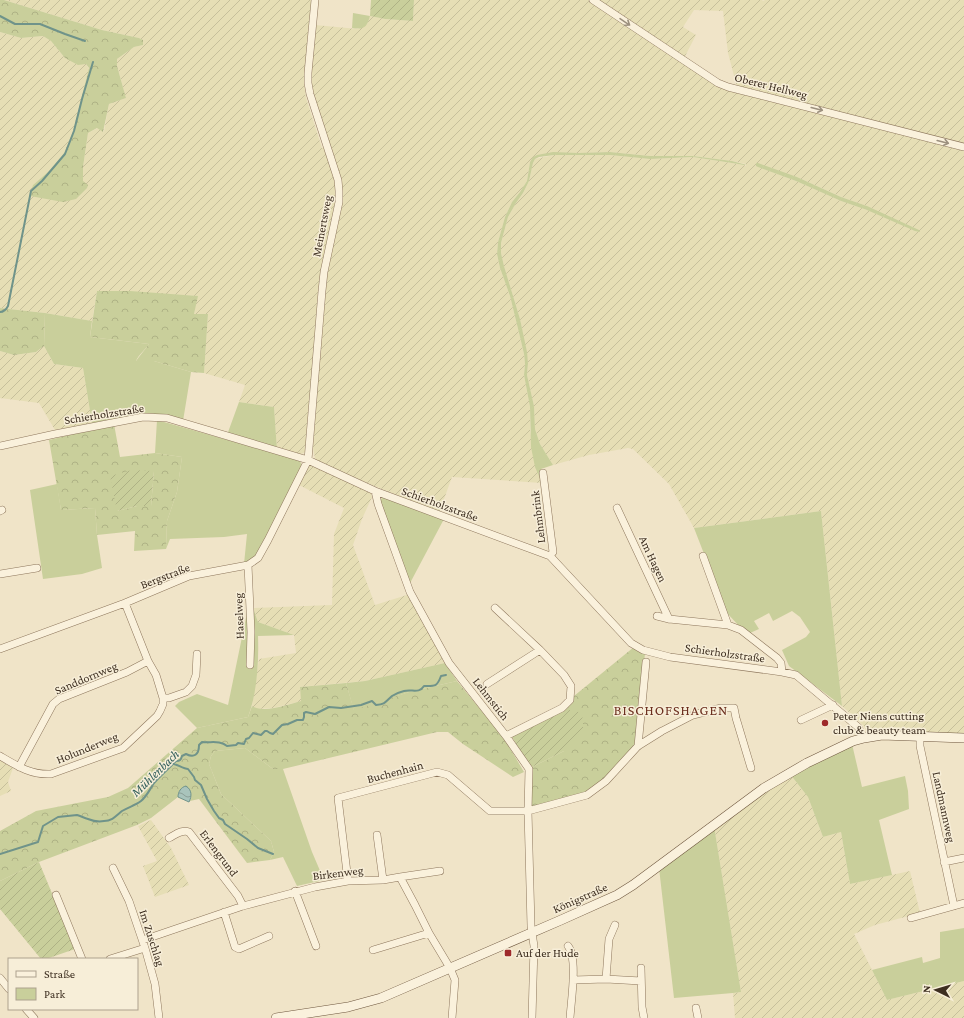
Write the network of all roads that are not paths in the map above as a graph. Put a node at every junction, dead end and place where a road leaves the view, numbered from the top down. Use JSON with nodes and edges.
{"nodes":[{"id":1,"x":315,"y":0,"type":"edge"},
{"id":2,"x":593,"y":0,"type":"edge"},
{"id":3,"x":964,"y":147,"type":"edge"},
{"id":4,"x":0,"y":446,"type":"edge"},
{"id":5,"x":308,"y":460,"type":"junction"},
{"id":6,"x":543,"y":473,"type":"dead end"},
{"id":7,"x":376,"y":491,"type":"junction"},
{"id":8,"x":617,"y":508,"type":"dead end"},
{"id":9,"x":550,"y":556,"type":"junction"},
{"id":10,"x":703,"y":556,"type":"dead end"},
{"id":11,"x":248,"y":565,"type":"junction"},
{"id":12,"x":37,"y":568,"type":"dead end"},
{"id":13,"x":0,"y":574,"type":"edge"},
{"id":14,"x":125,"y":603,"type":"junction"},
{"id":15,"x":495,"y":608,"type":"dead end"},
{"id":16,"x":657,"y":616,"type":"dead end"},
{"id":17,"x":669,"y":620,"type":"junction"},
{"id":18,"x":728,"y":625,"type":"junction"},
{"id":19,"x":0,"y":650,"type":"edge"},
{"id":20,"x":540,"y":650,"type":"junction"},
{"id":21,"x":198,"y":654,"type":"dead end"},
{"id":22,"x":148,"y":661,"type":"junction"},
{"id":23,"x":646,"y":662,"type":"dead end"},
{"id":24,"x":250,"y":665,"type":"dead end"},
{"id":25,"x":782,"y":672,"type":"junction"},
{"id":26,"x":487,"y":684,"type":"dead end"},
{"id":27,"x":163,"y":698,"type":"junction"},
{"id":28,"x":833,"y":705,"type":"junction"},
{"id":29,"x":801,"y":720,"type":"dead end"},
{"id":30,"x":506,"y":736,"type":"junction"},
{"id":31,"x":920,"y":736,"type":"junction"},
{"id":32,"x":864,"y":738,"type":"junction"},
{"id":33,"x":964,"y":738,"type":"edge"},
{"id":34,"x":638,"y":746,"type":"junction"},
{"id":35,"x":0,"y":756,"type":"edge"},
{"id":36,"x":19,"y":767,"type":"junction"},
{"id":37,"x":751,"y":768,"type":"dead end"},
{"id":38,"x":528,"y":811,"type":"junction"},
{"id":39,"x":378,"y":835,"type":"dead end"},
{"id":40,"x":169,"y":838,"type":"dead end"},
{"id":41,"x":964,"y":858,"type":"edge"},
{"id":42,"x":944,"y":862,"type":"junction"},
{"id":43,"x":112,"y":868,"type":"dead end"},
{"id":44,"x":440,"y":871,"type":"dead end"},
{"id":45,"x":400,"y":878,"type":"junction"},
{"id":46,"x":383,"y":880,"type":"junction"},
{"id":47,"x":348,"y":881,"type":"junction"},
{"id":48,"x":295,"y":891,"type":"junction"},
{"id":49,"x":56,"y":895,"type":"dead end"},
{"id":50,"x":964,"y":903,"type":"edge"},
{"id":51,"x":243,"y":906,"type":"junction"},
{"id":52,"x":954,"y":906,"type":"junction"},
{"id":53,"x":224,"y":912,"type":"junction"},
{"id":54,"x":911,"y":918,"type":"dead end"},
{"id":55,"x":616,"y":925,"type":"dead end"},
{"id":56,"x":429,"y":933,"type":"junction"},
{"id":57,"x":532,"y":933,"type":"junction"},
{"id":58,"x":269,"y":936,"type":"dead end"},
{"id":59,"x":143,"y":940,"type":"junction"},
{"id":60,"x":316,"y":946,"type":"dead end"},
{"id":61,"x":568,"y":946,"type":"dead end"},
{"id":62,"x":146,"y":948,"type":"junction"},
{"id":63,"x":373,"y":950,"type":"dead end"},
{"id":64,"x":82,"y":958,"type":"edge"},
{"id":65,"x":113,"y":958,"type":"edge"},
{"id":66,"x":450,"y":968,"type":"junction"},
{"id":67,"x":641,"y":968,"type":"dead end"},
{"id":68,"x":0,"y":978,"type":"edge"},
{"id":69,"x":606,"y":979,"type":"junction"},
{"id":70,"x":573,"y":980,"type":"junction"},
{"id":71,"x":641,"y":981,"type":"junction"},
{"id":72,"x":8,"y":988,"type":"edge"},
{"id":73,"x":696,"y":1008,"type":"dead end"},
{"id":74,"x":27,"y":1010,"type":"edge"},
{"id":75,"x":34,"y":1018,"type":"edge"},
{"id":76,"x":159,"y":1018,"type":"edge"},
{"id":77,"x":276,"y":1018,"type":"edge"},
{"id":78,"x":452,"y":1018,"type":"edge"},
{"id":79,"x":532,"y":1018,"type":"edge"},
{"id":80,"x":570,"y":1018,"type":"edge"},
{"id":81,"x":644,"y":1018,"type":"edge"},
{"id":82,"x":698,"y":1018,"type":"edge"}],
"edges":[{"from":1,"to":5,"type":"street","name":"Meinertsweg"},
{"from":2,"to":3,"type":"street","name":"Oberer Hellweg","one_way":true},
{"from":4,"to":5,"type":"street","name":"Schierholzstraße"},
{"from":5,"to":7,"type":"street","name":"Schierholzstraße"},
{"from":5,"to":11,"type":"street"},
{"from":6,"to":9,"type":"street","name":"Lehmbrink"},
{"from":7,"to":9,"type":"street","name":"Schierholzstraße"},
{"from":7,"to":30,"type":"street","name":"Lehmstich"},
{"from":8,"to":17,"type":"street","name":"Am Hagen"},
{"from":9,"to":25,"type":"street","name":"Schierholzstraße"},
{"from":10,"to":18,"type":"street"},
{"from":11,"to":14,"type":"street","name":"Bergstraße"},
{"from":11,"to":24,"type":"street","name":"Haselweg"},
{"from":12,"to":13,"type":"street"},
{"from":14,"to":19,"type":"street","name":"Bergstraße"},
{"from":14,"to":22,"type":"street"},
{"from":15,"to":20,"type":"street"},
{"from":16,"to":17,"type":"street"},
{"from":17,"to":18,"type":"street"},
{"from":18,"to":25,"type":"street"},
{"from":20,"to":26,"type":"street"},
{"from":20,"to":30,"type":"street"},
{"from":21,"to":27,"type":"street"},
{"from":22,"to":27,"type":"street"},
{"from":22,"to":36,"type":"street","name":"Sanddornweg"},
{"from":23,"to":34,"type":"street"},
{"from":25,"to":28,"type":"street","name":"Schierholzstraße"},
{"from":27,"to":36,"type":"street","name":"Holunderweg"},
{"from":28,"to":29,"type":"street"},
{"from":28,"to":32,"type":"street","name":"Schierholzstraße"},
{"from":30,"to":38,"type":"street","name":"Lehmstich"},
{"from":31,"to":32,"type":"main road","name":"Königstraße"},
{"from":31,"to":33,"type":"main road","name":"Königstraße"},
{"from":31,"to":42,"type":"street","name":"Landmannweg"},
{"from":32,"to":57,"type":"main road","name":"Königstraße"},
{"from":34,"to":37,"type":"street"},
{"from":34,"to":38,"type":"street"},
{"from":35,"to":36,"type":"street","name":"Holunderweg"},
{"from":38,"to":47,"type":"street","name":"Buchenhain"},
{"from":38,"to":57,"type":"street","name":"Lehmstich"},
{"from":39,"to":46,"type":"street"},
{"from":40,"to":51,"type":"street","name":"Erlengrund"},
{"from":41,"to":42,"type":"street"},
{"from":42,"to":52,"type":"street","name":"Landmannweg"},
{"from":43,"to":59,"type":"street","name":"Im Zuschlag"},
{"from":44,"to":45,"type":"street","name":"Birkenweg"},
{"from":45,"to":46,"type":"street","name":"Birkenweg"},
{"from":45,"to":56,"type":"street"},
{"from":46,"to":47,"type":"street","name":"Birkenweg"},
{"from":47,"to":48,"type":"street","name":"Birkenweg"},
{"from":48,"to":51,"type":"street","name":"Birkenweg"},
{"from":48,"to":60,"type":"street"},
{"from":49,"to":64,"type":"street"},
{"from":50,"to":52,"type":"street"},
{"from":51,"to":53,"type":"street","name":"Birkenweg"},
{"from":52,"to":54,"type":"street"},
{"from":53,"to":58,"type":"street"},
{"from":53,"to":59,"type":"street","name":"Birkenweg"},
{"from":55,"to":69,"type":"street"},
{"from":56,"to":63,"type":"street"},
{"from":56,"to":66,"type":"street"},
{"from":57,"to":66,"type":"main road","name":"Königstraße"},
{"from":57,"to":79,"type":"street","name":"Lehmstich"},
{"from":59,"to":62,"type":"street","name":"Im Zuschlag"},
{"from":61,"to":70,"type":"street"},
{"from":62,"to":65,"type":"street"},
{"from":62,"to":76,"type":"street","name":"Im Zuschlag"},
{"from":66,"to":77,"type":"main road","name":"Königstraße"},
{"from":66,"to":78,"type":"street"},
{"from":67,"to":71,"type":"street"},
{"from":68,"to":72,"type":"street"},
{"from":69,"to":70,"type":"street"},
{"from":69,"to":71,"type":"street"},
{"from":70,"to":80,"type":"street"},
{"from":71,"to":81,"type":"street"},
{"from":73,"to":82,"type":"street"},
{"from":74,"to":75,"type":"street"}]}
